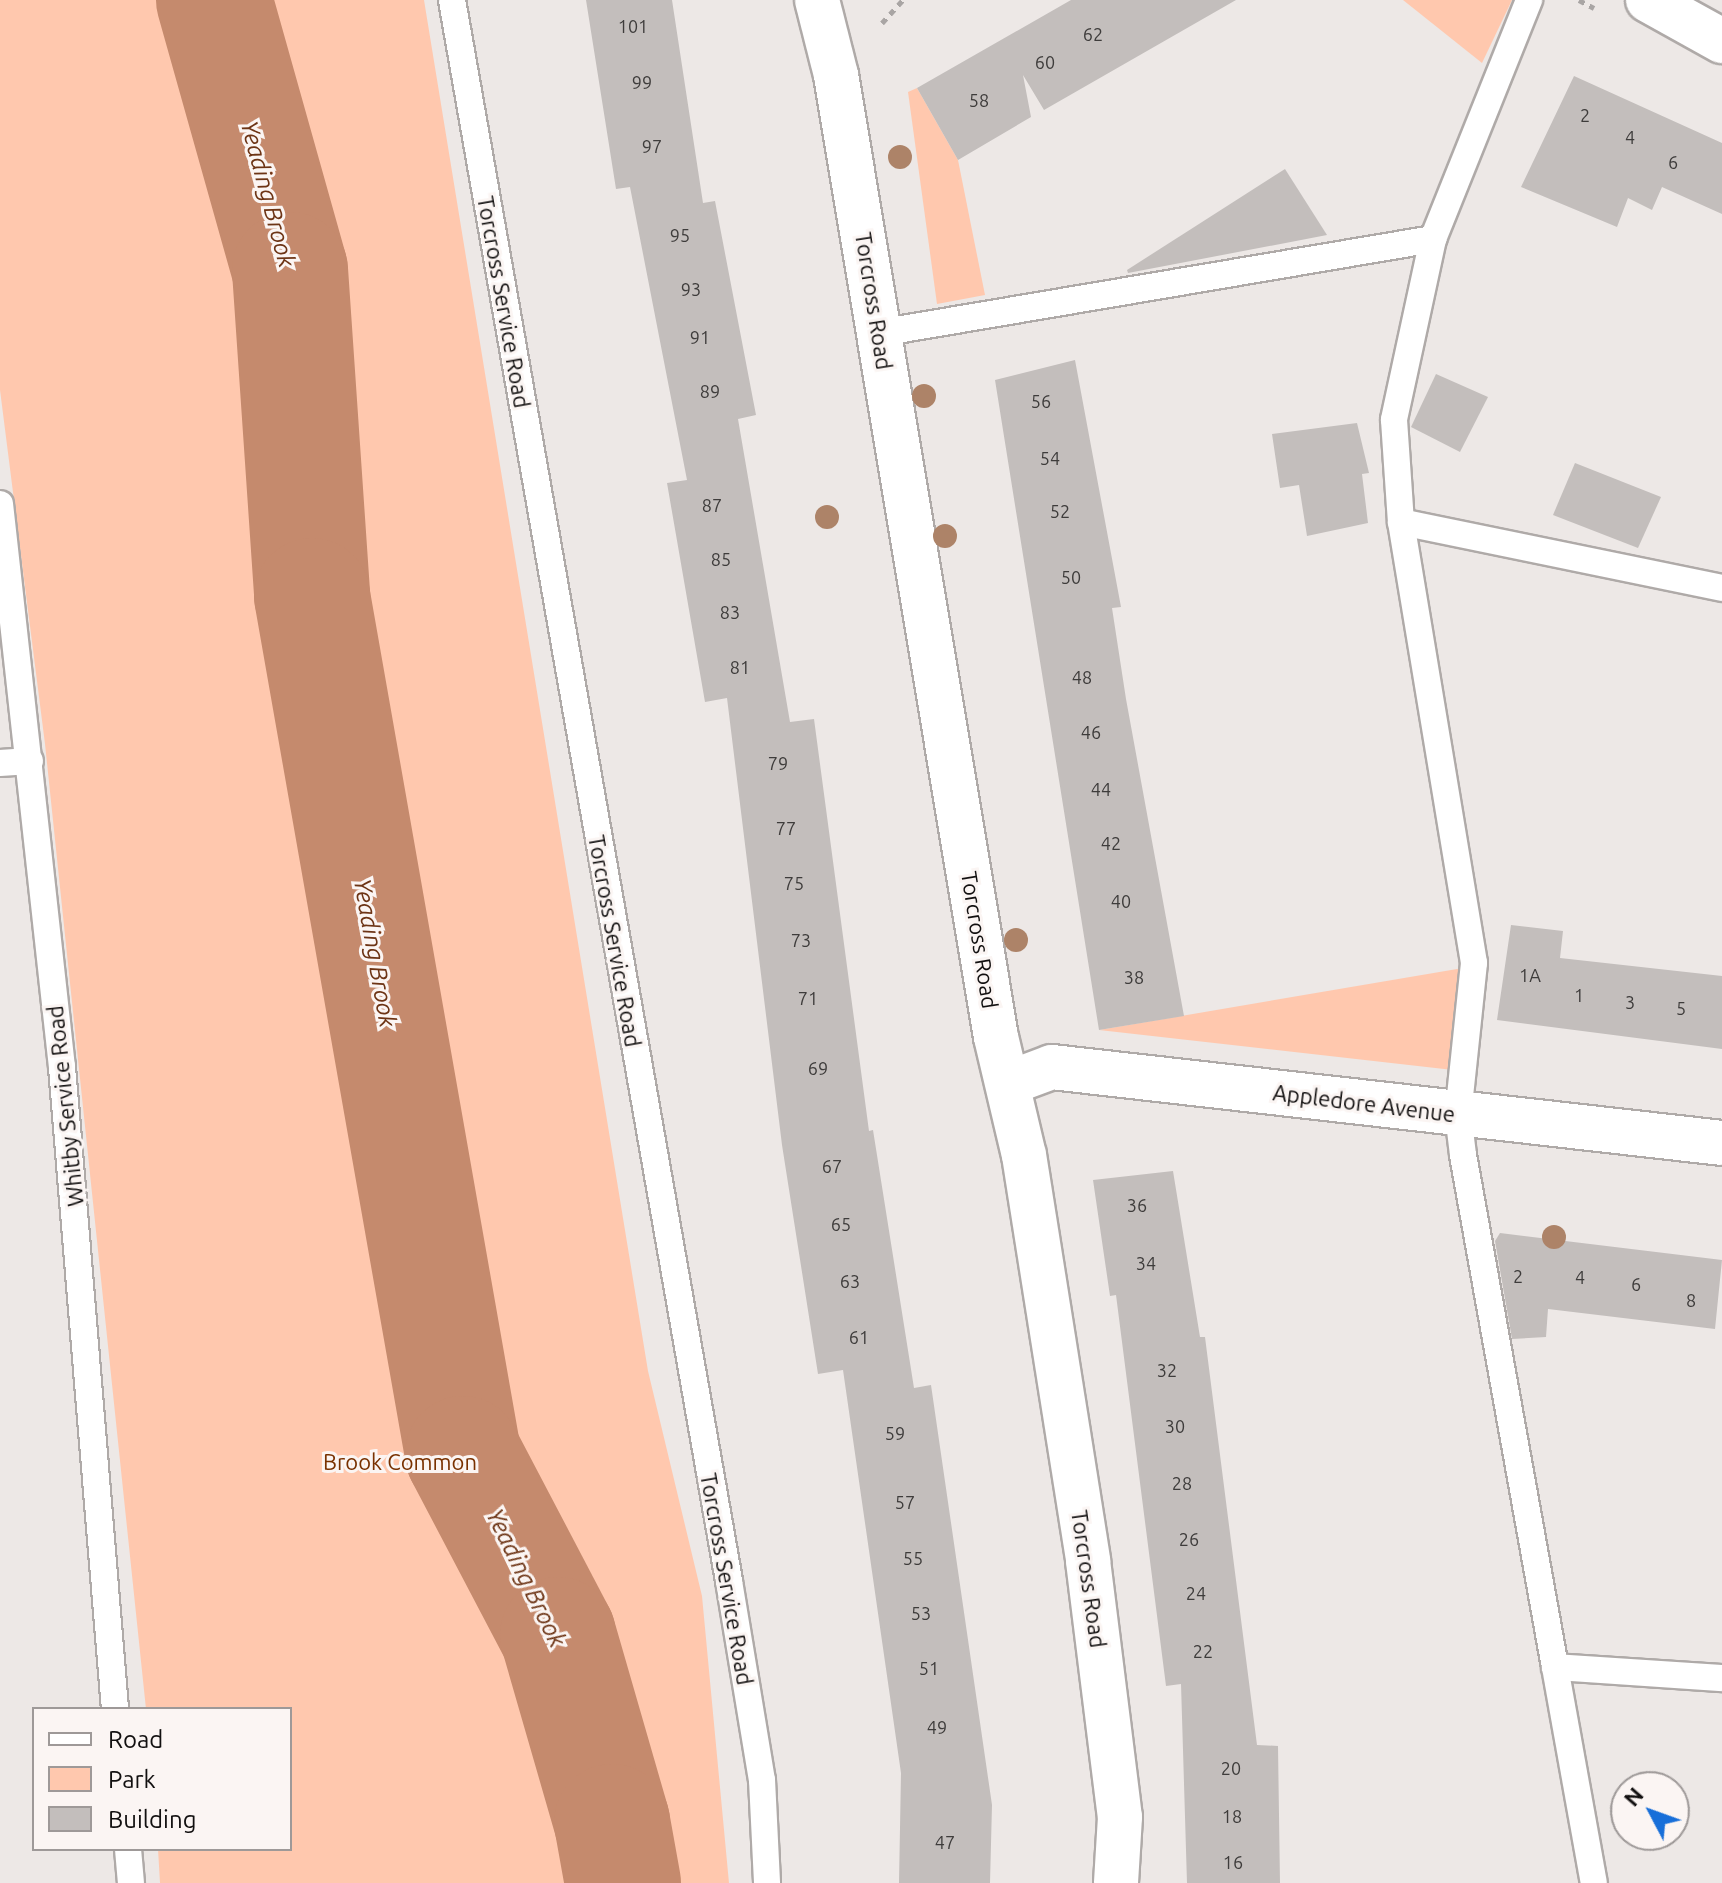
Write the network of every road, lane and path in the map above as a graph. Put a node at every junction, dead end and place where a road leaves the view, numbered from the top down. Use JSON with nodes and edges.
{"nodes":[{"id":1,"x":452,"y":0,"type":"edge"},
{"id":2,"x":817,"y":0,"type":"edge"},
{"id":3,"x":1529,"y":0,"type":"edge"},
{"id":4,"x":1648,"y":0,"type":"edge"},
{"id":5,"x":1722,"y":41,"type":"edge"},
{"id":6,"x":1433,"y":239,"type":"junction"},
{"id":7,"x":879,"y":333,"type":"junction"},
{"id":8,"x":0,"y":504,"type":"edge"},
{"id":9,"x":1401,"y":522,"type":"junction"},
{"id":10,"x":1722,"y":588,"type":"edge"},
{"id":11,"x":30,"y":761,"type":"junction"},
{"id":12,"x":0,"y":763,"type":"edge"},
{"id":13,"x":1009,"y":1083,"type":"junction"},
{"id":14,"x":1458,"y":1114,"type":"junction"},
{"id":15,"x":1722,"y":1143,"type":"edge"},
{"id":16,"x":1555,"y":1667,"type":"junction"},
{"id":17,"x":1722,"y":1678,"type":"edge"},
{"id":18,"x":115,"y":1707,"type":"edge"},
{"id":19,"x":128,"y":1851,"type":"edge"},
{"id":20,"x":131,"y":1883,"type":"edge"},
{"id":21,"x":767,"y":1883,"type":"edge"},
{"id":22,"x":1116,"y":1883,"type":"edge"},
{"id":23,"x":1594,"y":1883,"type":"edge"}],
"edges":[{"from":1,"to":21,"type":"lane","name":"Torcross Service Road"},
{"from":2,"to":7,"type":"street","name":"Torcross Road"},
{"from":3,"to":6,"type":"lane"},
{"from":4,"to":5,"type":"street"},
{"from":6,"to":7,"type":"lane"},
{"from":6,"to":9,"type":"lane"},
{"from":7,"to":13,"type":"street","name":"Torcross Road"},
{"from":8,"to":11,"type":"lane","name":"Whitby Service Road"},
{"from":9,"to":10,"type":"lane"},
{"from":9,"to":14,"type":"lane"},
{"from":11,"to":12,"type":"lane"},
{"from":11,"to":18,"type":"lane","name":"Whitby Service Road"},
{"from":13,"to":14,"type":"street","name":"Appledore Avenue"},
{"from":13,"to":22,"type":"street","name":"Torcross Road"},
{"from":14,"to":15,"type":"street","name":"Appledore Avenue"},
{"from":14,"to":16,"type":"lane"},
{"from":16,"to":17,"type":"lane"},
{"from":16,"to":23,"type":"lane"},
{"from":19,"to":20,"type":"lane"}]}
